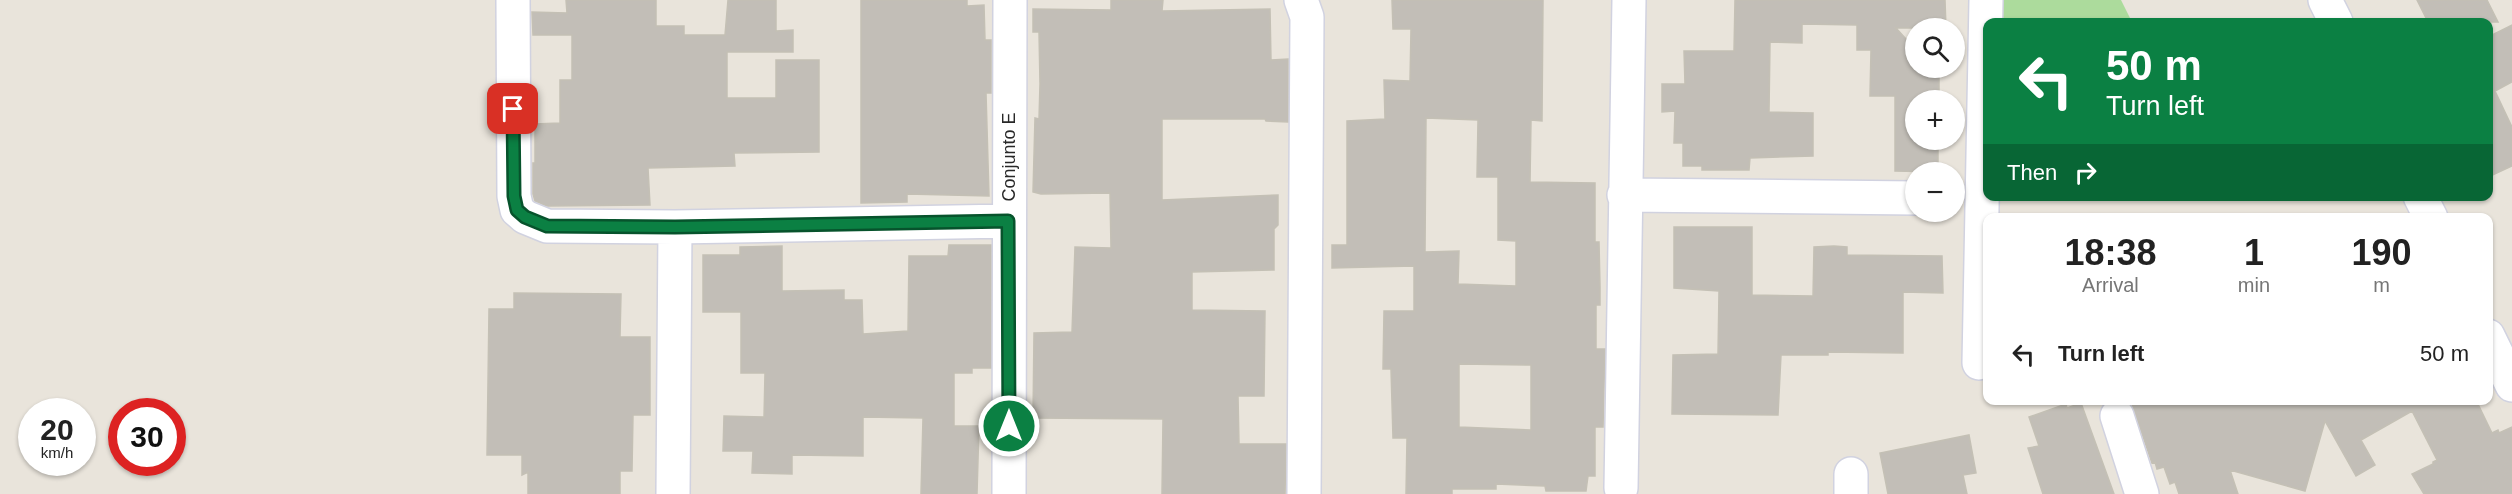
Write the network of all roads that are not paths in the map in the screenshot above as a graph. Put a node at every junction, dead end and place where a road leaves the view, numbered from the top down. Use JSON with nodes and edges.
{"nodes":[{"id":1,"x":513,"y":0,"type":"edge"},
{"id":2,"x":1010,"y":0,"type":"edge"},
{"id":3,"x":1302,"y":0,"type":"edge"},
{"id":4,"x":1629,"y":0,"type":"edge"},
{"id":5,"x":1986,"y":0,"type":"edge"},
{"id":6,"x":2325,"y":0,"type":"edge"},
{"id":7,"x":1986,"y":18,"type":"edge"},
{"id":8,"x":2334,"y":18,"type":"edge"},
{"id":9,"x":1983,"y":141,"type":"edge"},
{"id":10,"x":1624,"y":195,"type":"junction"},
{"id":11,"x":1905,"y":198,"type":"edge"},
{"id":12,"x":1968,"y":199,"type":"edge"},
{"id":13,"x":1008,"y":221,"type":"junction"},
{"id":14,"x":675,"y":227,"type":"junction"},
{"id":15,"x":2493,"y":346,"type":"edge"},
{"id":16,"x":1979,"y":363,"type":"dead end"},
{"id":17,"x":2512,"y":385,"type":"edge"},
{"id":18,"x":2117,"y":416,"type":"dead end"},
{"id":19,"x":1621,"y":488,"type":"dead end"},
{"id":20,"x":673,"y":494,"type":"edge"},
{"id":21,"x":1009,"y":494,"type":"edge"},
{"id":22,"x":1304,"y":494,"type":"edge"},
{"id":23,"x":2142,"y":494,"type":"edge"}],
"edges":[{"from":1,"to":14,"type":"street"},
{"from":2,"to":13,"type":"street","name":"Conjunto E"},
{"from":3,"to":22,"type":"street"},
{"from":4,"to":10,"type":"street"},
{"from":5,"to":7,"type":"street"},
{"from":6,"to":8,"type":"street"},
{"from":9,"to":12,"type":"street"},
{"from":10,"to":11,"type":"street"},
{"from":10,"to":19,"type":"street"},
{"from":12,"to":16,"type":"street"},
{"from":13,"to":14,"type":"street"},
{"from":13,"to":21,"type":"street","name":"Conjunto E"},
{"from":14,"to":20,"type":"street"},
{"from":15,"to":17,"type":"street"},
{"from":18,"to":23,"type":"street"}]}
